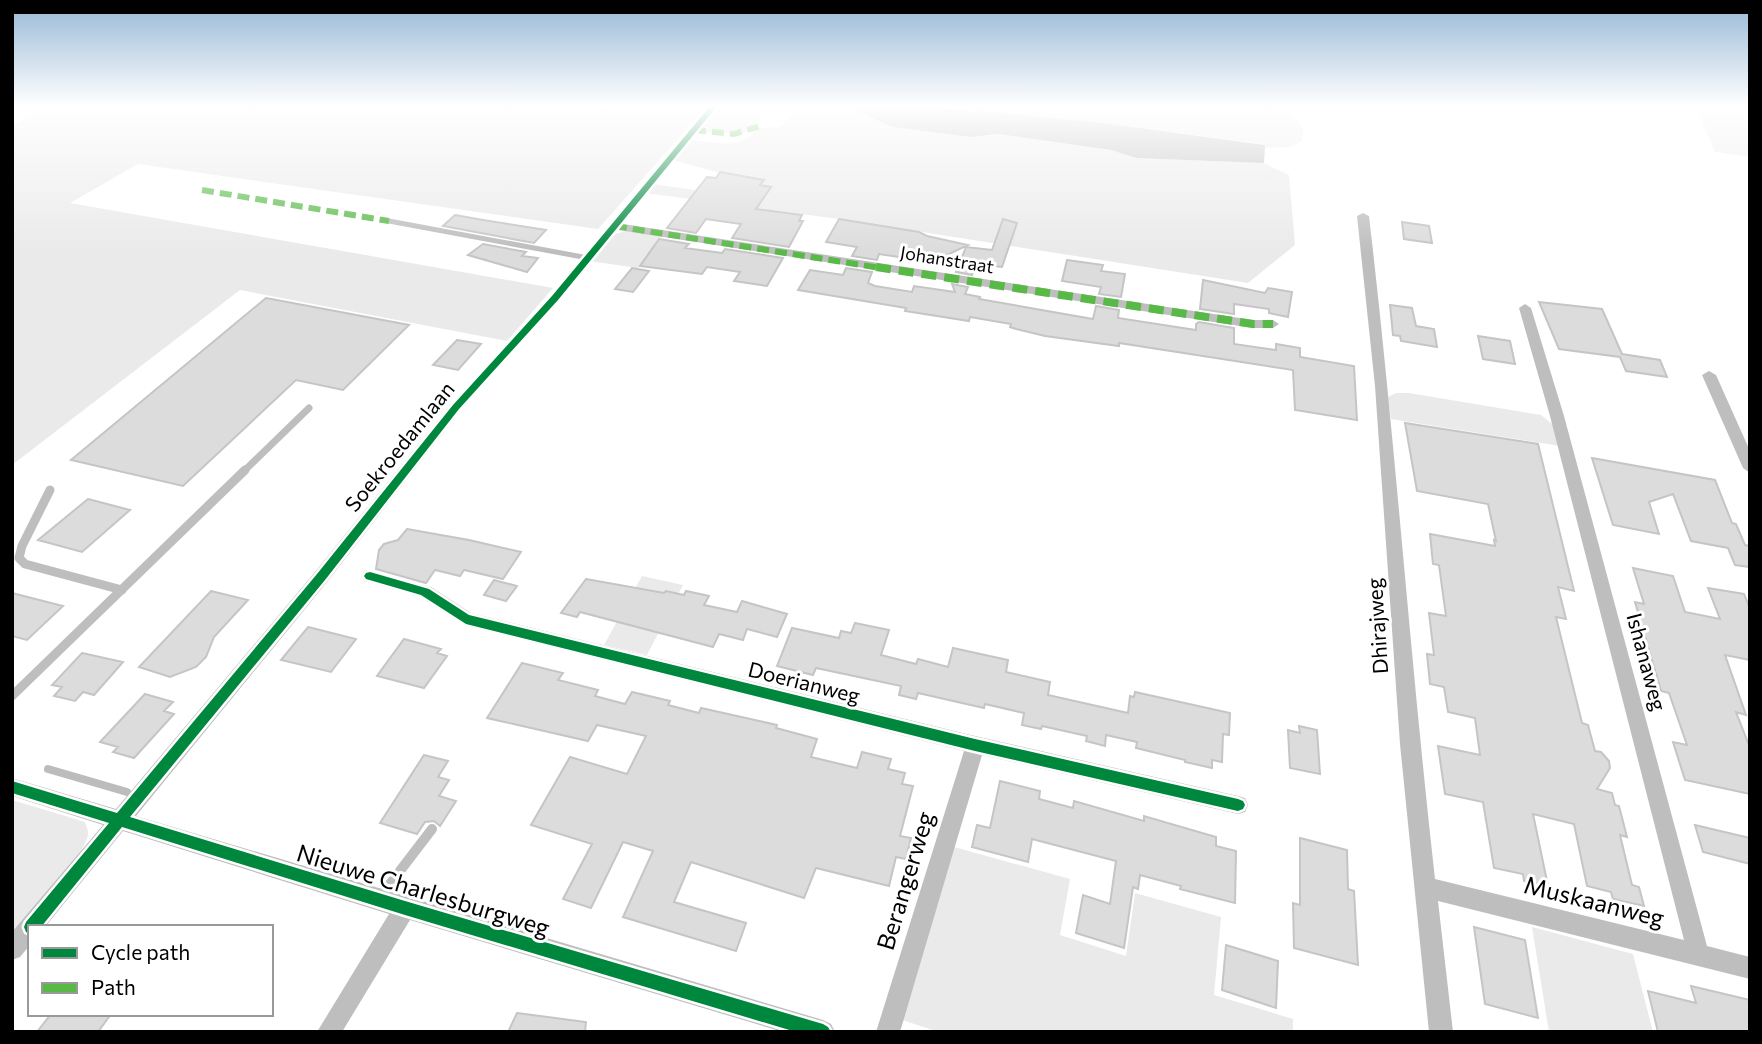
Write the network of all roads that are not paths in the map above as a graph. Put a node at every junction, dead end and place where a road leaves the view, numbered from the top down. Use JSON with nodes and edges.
{"nodes":[{"id":1,"x":675,"y":154,"type":"edge"},
{"id":2,"x":1363,"y":216,"type":"dead end"},
{"id":3,"x":389,"y":221,"type":"dead end"},
{"id":4,"x":615,"y":226,"type":"junction"},
{"id":5,"x":588,"y":258,"type":"junction"},
{"id":6,"x":1525,"y":308,"type":"dead end"},
{"id":7,"x":1273,"y":324,"type":"dead end"},
{"id":8,"x":1709,"y":375,"type":"dead end"},
{"id":9,"x":309,"y":408,"type":"dead end"},
{"id":10,"x":1750,"y":468,"type":"edge"},
{"id":11,"x":50,"y":490,"type":"dead end"},
{"id":12,"x":370,"y":576,"type":"dead end"},
{"id":13,"x":122,"y":590,"type":"junction"},
{"id":14,"x":12,"y":696,"type":"edge"},
{"id":15,"x":975,"y":745,"type":"junction"},
{"id":16,"x":12,"y":787,"type":"edge"},
{"id":17,"x":1238,"y":805,"type":"dead end"},
{"id":18,"x":121,"y":820,"type":"junction"},
{"id":19,"x":432,"y":829,"type":"dead end"},
{"id":20,"x":1425,"y":887,"type":"junction"},
{"id":21,"x":379,"y":900,"type":"junction"},
{"id":22,"x":405,"y":908,"type":"junction"},
{"id":23,"x":32,"y":925,"type":"edge"},
{"id":24,"x":28,"y":929,"type":"edge"},
{"id":25,"x":12,"y":949,"type":"edge"},
{"id":26,"x":1699,"y":956,"type":"junction"},
{"id":27,"x":1750,"y":968,"type":"edge"},
{"id":28,"x":329,"y":1032,"type":"edge"},
{"id":29,"x":823,"y":1032,"type":"edge"},
{"id":30,"x":888,"y":1032,"type":"edge"},
{"id":31,"x":1441,"y":1032,"type":"edge"}],
"edges":[{"from":1,"to":4,"type":"street","name":"Soekroedamlaan"},
{"from":2,"to":20,"type":"street","name":"Dhirajweg"},
{"from":3,"to":5,"type":"lane"},
{"from":4,"to":5,"type":"street","name":"Soekroedamlaan"},
{"from":4,"to":7,"type":"street","name":"Johanstraat"},
{"from":5,"to":18,"type":"street","name":"Soekroedamlaan"},
{"from":6,"to":26,"type":"street","name":"Ishanaweg"},
{"from":8,"to":10,"type":"street"},
{"from":9,"to":13,"type":"lane"},
{"from":11,"to":13,"type":"lane"},
{"from":12,"to":15,"type":"street","name":"Doerianweg"},
{"from":13,"to":14,"type":"lane"},
{"from":15,"to":17,"type":"street","name":"Doerianweg"},
{"from":15,"to":30,"type":"street","name":"Berangerweg"},
{"from":16,"to":18,"type":"street","name":"Nieuwe Charlesburgweg"},
{"from":18,"to":21,"type":"street","name":"Nieuwe Charlesburgweg"},
{"from":18,"to":23,"type":"street","name":"Soekroedamlaan"},
{"from":19,"to":21,"type":"lane"},
{"from":20,"to":26,"type":"street","name":"Muskaanweg"},
{"from":20,"to":31,"type":"street","name":"Dhirajweg"},
{"from":21,"to":22,"type":"street","name":"Nieuwe Charlesburgweg"},
{"from":22,"to":28,"type":"street"},
{"from":22,"to":29,"type":"street","name":"Nieuwe Charlesburgweg"},
{"from":24,"to":25,"type":"street","name":"Soekroedamlaan"},
{"from":26,"to":27,"type":"street","name":"Muskaanweg"}]}
